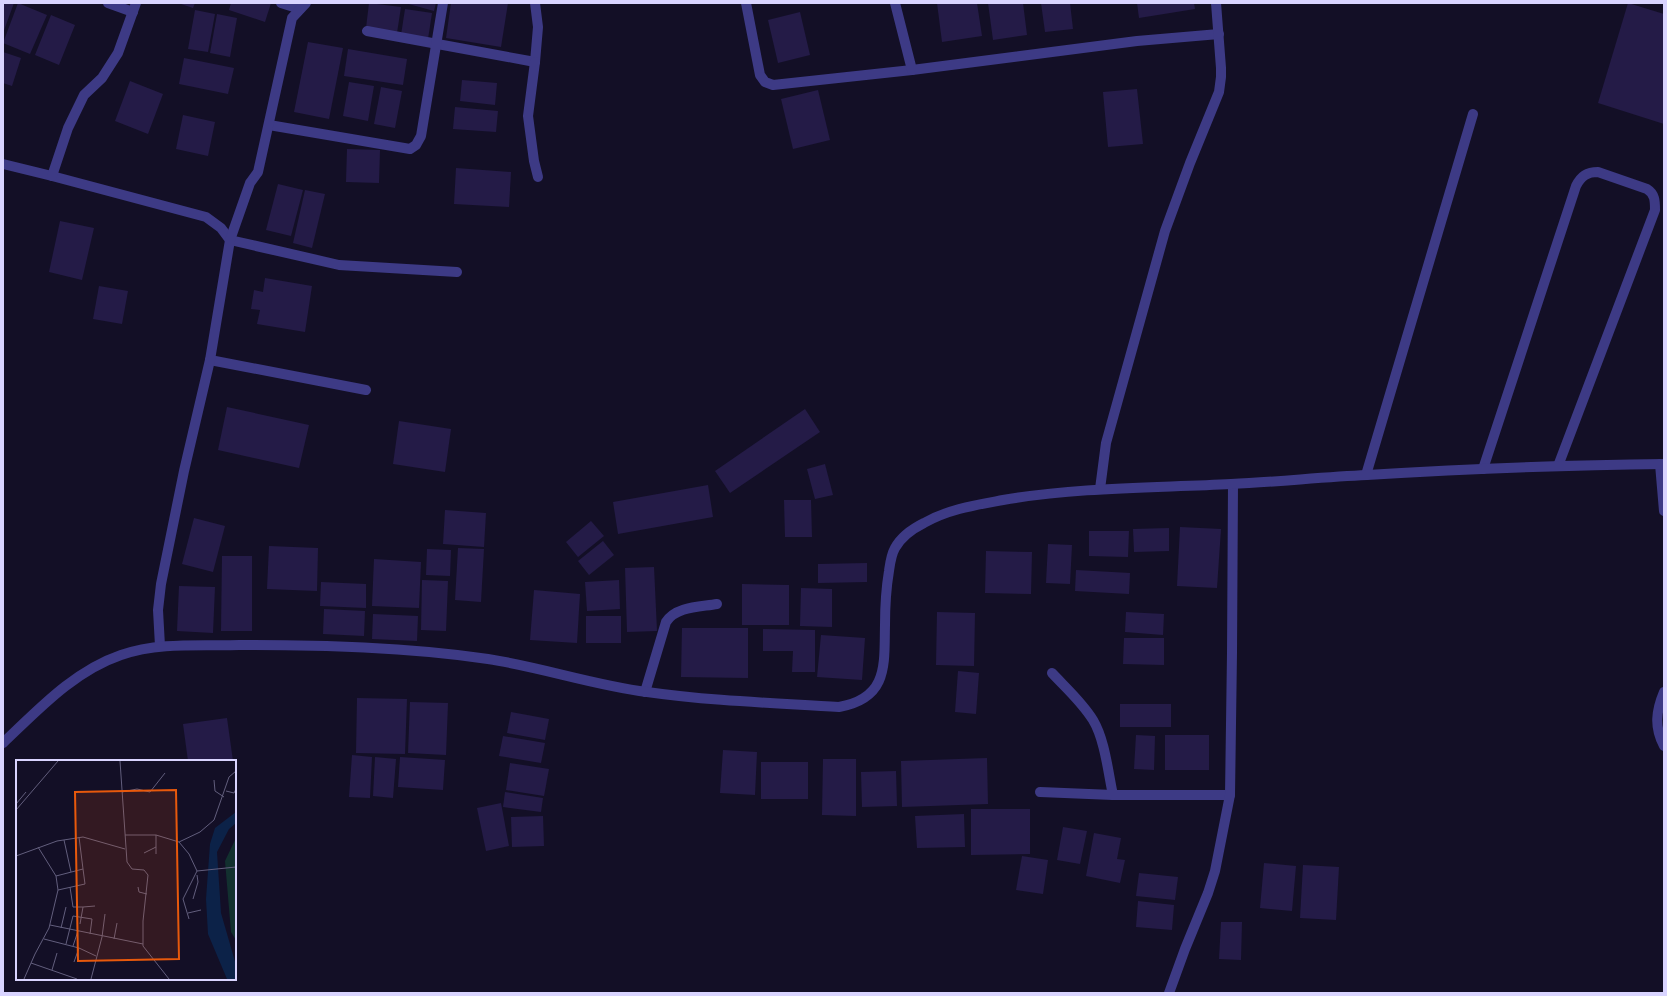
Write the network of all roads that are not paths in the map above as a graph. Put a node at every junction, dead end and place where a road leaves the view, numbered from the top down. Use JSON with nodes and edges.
{"nodes":[{"id":1,"x":108,"y":3,"type":"edge"},
{"id":2,"x":281,"y":3,"type":"edge"},
{"id":3,"x":443,"y":3,"type":"edge"},
{"id":4,"x":535,"y":3,"type":"edge"},
{"id":5,"x":746,"y":3,"type":"edge"},
{"id":6,"x":895,"y":3,"type":"edge"},
{"id":7,"x":1216,"y":3,"type":"edge"},
{"id":8,"x":303,"y":6,"type":"edge"},
{"id":9,"x":134,"y":8,"type":"edge"},
{"id":10,"x":367,"y":31,"type":"dead end"},
{"id":11,"x":1219,"y":34,"type":"junction"},
{"id":12,"x":436,"y":45,"type":"junction"},
{"id":13,"x":535,"y":62,"type":"junction"},
{"id":14,"x":912,"y":70,"type":"junction"},
{"id":15,"x":1473,"y":114,"type":"dead end"},
{"id":16,"x":269,"y":125,"type":"junction"},
{"id":17,"x":3,"y":164,"type":"edge"},
{"id":18,"x":52,"y":176,"type":"junction"},
{"id":19,"x":538,"y":177,"type":"dead end"},
{"id":20,"x":230,"y":240,"type":"junction"},
{"id":21,"x":457,"y":272,"type":"dead end"},
{"id":22,"x":210,"y":360,"type":"junction"},
{"id":23,"x":366,"y":390,"type":"dead end"},
{"id":24,"x":1662,"y":464,"type":"edge"},
{"id":25,"x":1558,"y":466,"type":"junction"},
{"id":26,"x":1483,"y":469,"type":"junction"},
{"id":27,"x":1366,"y":475,"type":"junction"},
{"id":28,"x":1232,"y":484,"type":"junction"},
{"id":29,"x":1100,"y":486,"type":"junction"},
{"id":30,"x":1664,"y":511,"type":"edge"},
{"id":31,"x":717,"y":604,"type":"dead end"},
{"id":32,"x":160,"y":646,"type":"junction"},
{"id":33,"x":1052,"y":673,"type":"dead end"},
{"id":34,"x":645,"y":692,"type":"junction"},
{"id":35,"x":1664,"y":692,"type":"edge"},
{"id":36,"x":3,"y":743,"type":"edge"},
{"id":37,"x":1664,"y":746,"type":"edge"},
{"id":38,"x":1040,"y":792,"type":"dead end"},
{"id":39,"x":1113,"y":794,"type":"junction"},
{"id":40,"x":1230,"y":795,"type":"junction"},
{"id":41,"x":1169,"y":993,"type":"edge"}],
"edges":[{"from":1,"to":9,"type":"street"},
{"from":2,"to":8,"type":"street"},
{"from":3,"to":12,"type":"street"},
{"from":4,"to":13,"type":"street"},
{"from":5,"to":14,"type":"street"},
{"from":6,"to":14,"type":"street"},
{"from":7,"to":11,"type":"street"},
{"from":8,"to":16,"type":"street"},
{"from":9,"to":18,"type":"street"},
{"from":10,"to":12,"type":"street"},
{"from":11,"to":14,"type":"street"},
{"from":11,"to":29,"type":"street"},
{"from":12,"to":13,"type":"street"},
{"from":12,"to":16,"type":"street"},
{"from":13,"to":19,"type":"street"},
{"from":15,"to":27,"type":"street"},
{"from":16,"to":20,"type":"street"},
{"from":17,"to":18,"type":"street"},
{"from":18,"to":20,"type":"street"},
{"from":20,"to":21,"type":"street"},
{"from":20,"to":22,"type":"street"},
{"from":22,"to":23,"type":"street"},
{"from":22,"to":32,"type":"street"},
{"from":24,"to":25,"type":"street"},
{"from":24,"to":30,"type":"street"},
{"from":25,"to":26,"type":"street"},
{"from":25,"to":26,"type":"street"},
{"from":26,"to":27,"type":"street"},
{"from":27,"to":28,"type":"street"},
{"from":28,"to":29,"type":"street"},
{"from":28,"to":40,"type":"street"},
{"from":29,"to":34,"type":"street"},
{"from":31,"to":34,"type":"street"},
{"from":32,"to":34,"type":"street"},
{"from":32,"to":36,"type":"street"},
{"from":33,"to":39,"type":"street"},
{"from":35,"to":37,"type":"street"},
{"from":38,"to":39,"type":"street"},
{"from":39,"to":40,"type":"street"},
{"from":40,"to":41,"type":"street"}]}
